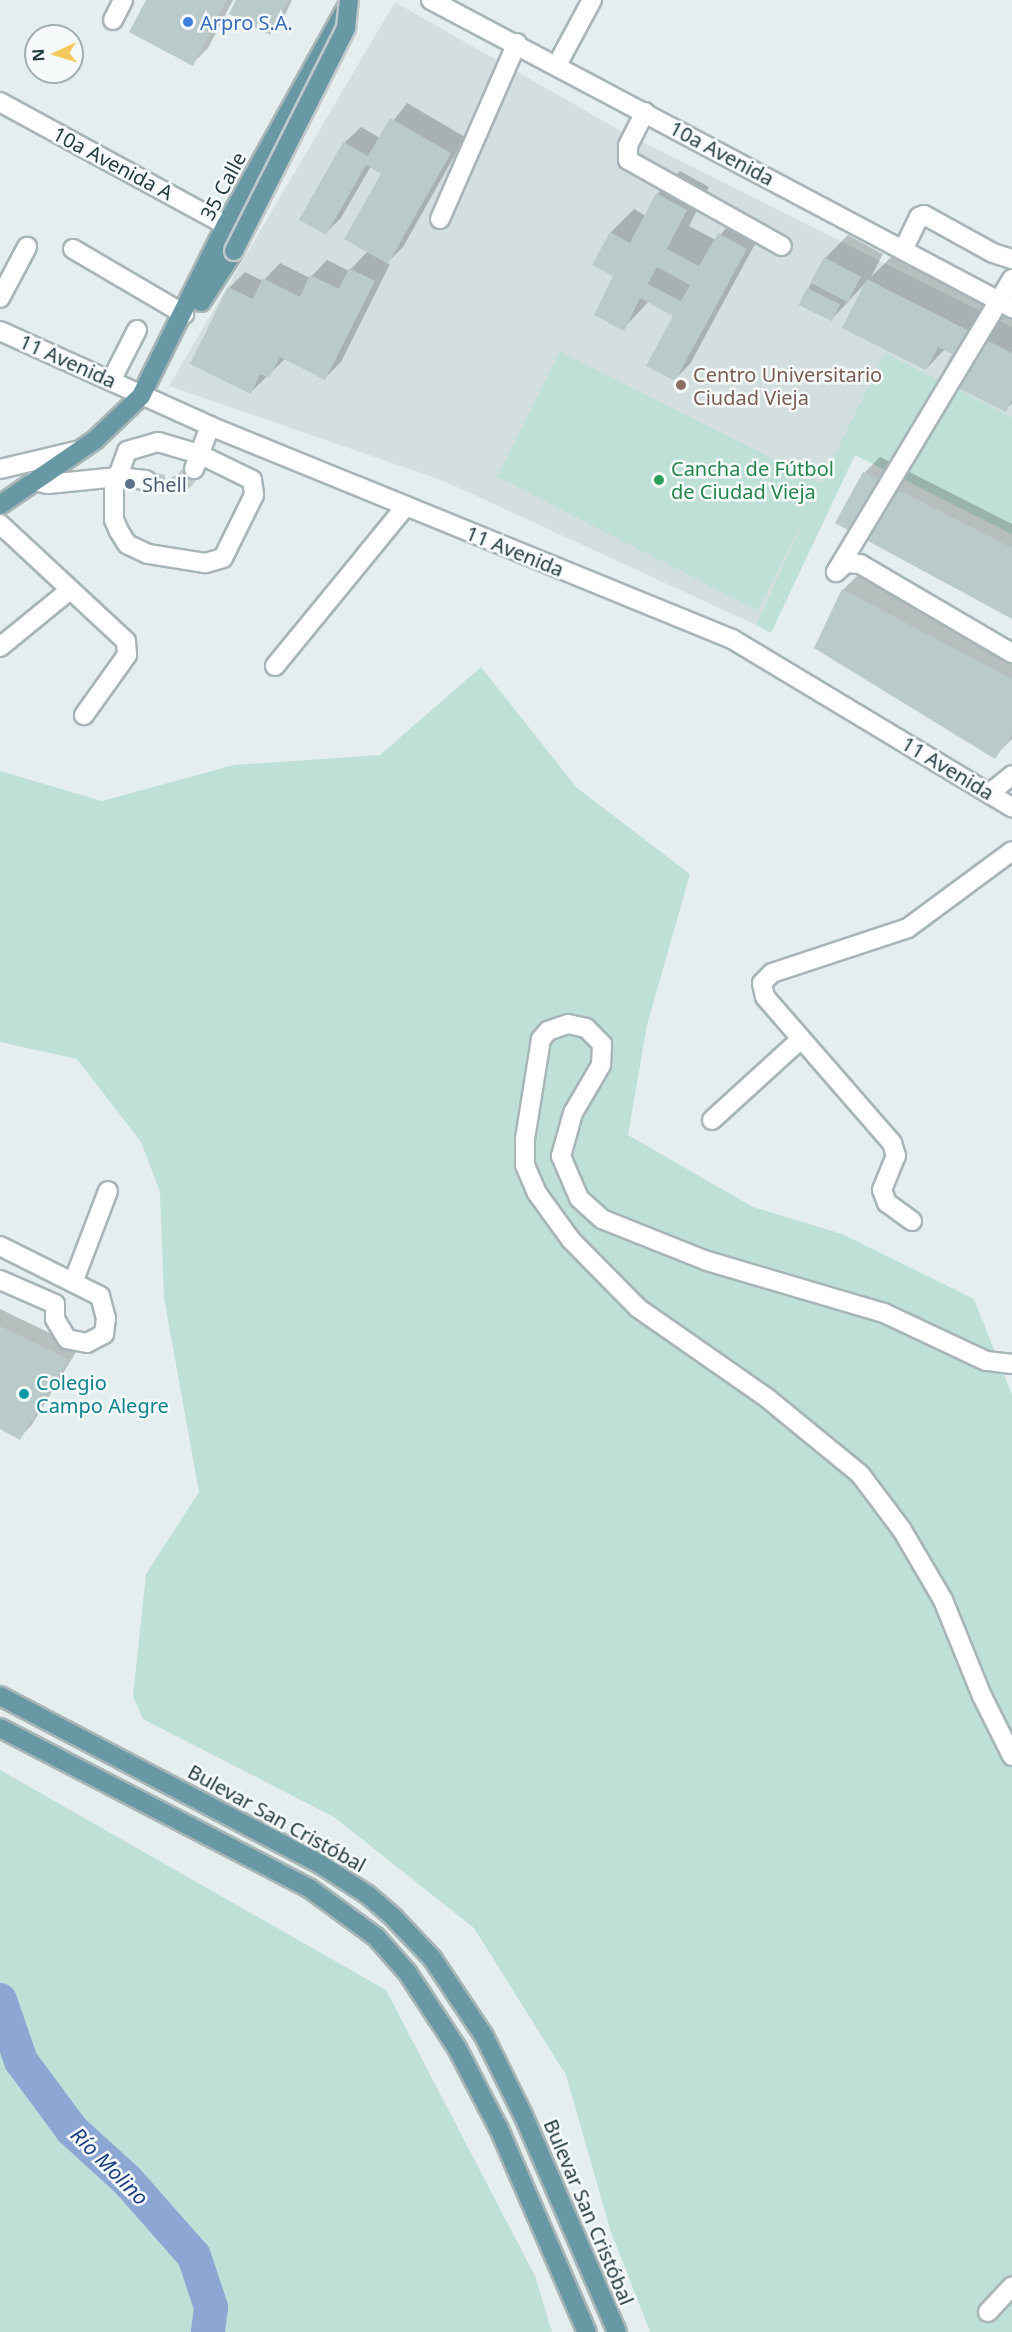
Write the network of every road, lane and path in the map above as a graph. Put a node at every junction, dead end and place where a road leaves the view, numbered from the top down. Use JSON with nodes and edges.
{"nodes":[{"id":1,"x":123,"y":0,"type":"edge"},
{"id":2,"x":350,"y":0,"type":"edge"},
{"id":3,"x":431,"y":0,"type":"edge"},
{"id":4,"x":592,"y":0,"type":"edge"},
{"id":5,"x":113,"y":20,"type":"dead end"},
{"id":6,"x":516,"y":43,"type":"junction"},
{"id":7,"x":557,"y":65,"type":"junction"},
{"id":8,"x":0,"y":102,"type":"edge"},
{"id":9,"x":645,"y":112,"type":"junction"},
{"id":10,"x":440,"y":219,"type":"dead end"},
{"id":11,"x":226,"y":225,"type":"junction"},
{"id":12,"x":783,"y":246,"type":"dead end"},
{"id":13,"x":27,"y":247,"type":"dead end"},
{"id":14,"x":73,"y":249,"type":"dead end"},
{"id":15,"x":903,"y":250,"type":"junction"},
{"id":16,"x":1012,"y":259,"type":"edge"},
{"id":17,"x":1012,"y":279,"type":"edge"},
{"id":18,"x":0,"y":298,"type":"edge"},
{"id":19,"x":1008,"y":302,"type":"edge"},
{"id":20,"x":184,"y":314,"type":"junction"},
{"id":21,"x":137,"y":330,"type":"dead end"},
{"id":22,"x":0,"y":331,"type":"edge"},
{"id":23,"x":160,"y":364,"type":"junction"},
{"id":24,"x":111,"y":379,"type":"junction"},
{"id":25,"x":141,"y":396,"type":"junction"},
{"id":26,"x":210,"y":426,"type":"junction"},
{"id":27,"x":76,"y":451,"type":"junction"},
{"id":28,"x":196,"y":461,"type":"junction"},
{"id":29,"x":0,"y":469,"type":"edge"},
{"id":30,"x":118,"y":477,"type":"junction"},
{"id":31,"x":146,"y":480,"type":"tunnel mouth"},
{"id":32,"x":34,"y":482,"type":"junction"},
{"id":33,"x":0,"y":505,"type":"edge"},
{"id":34,"x":406,"y":506,"type":"junction"},
{"id":35,"x":0,"y":524,"type":"edge"},
{"id":36,"x":70,"y":590,"type":"junction"},
{"id":37,"x":0,"y":647,"type":"edge"},
{"id":38,"x":1012,"y":653,"type":"edge"},
{"id":39,"x":275,"y":666,"type":"dead end"},
{"id":40,"x":84,"y":715,"type":"dead end"},
{"id":41,"x":1012,"y":775,"type":"edge"},
{"id":42,"x":990,"y":793,"type":"junction"},
{"id":43,"x":1012,"y":807,"type":"edge"},
{"id":44,"x":1012,"y":852,"type":"edge"},
{"id":45,"x":801,"y":1039,"type":"junction"},
{"id":46,"x":712,"y":1120,"type":"dead end"},
{"id":47,"x":108,"y":1191,"type":"dead end"},
{"id":48,"x":912,"y":1221,"type":"dead end"},
{"id":49,"x":0,"y":1246,"type":"edge"},
{"id":50,"x":0,"y":1280,"type":"edge"},
{"id":51,"x":74,"y":1280,"type":"junction"},
{"id":52,"x":1012,"y":1364,"type":"edge"},
{"id":53,"x":0,"y":1696,"type":"edge"},
{"id":54,"x":0,"y":1728,"type":"edge"},
{"id":55,"x":1012,"y":1756,"type":"edge"},
{"id":56,"x":1012,"y":2286,"type":"edge"},
{"id":57,"x":988,"y":2312,"type":"dead end"},
{"id":58,"x":587,"y":2332,"type":"edge"},
{"id":59,"x":617,"y":2332,"type":"edge"}],
"edges":[{"from":1,"to":5,"type":"street"},
{"from":2,"to":11,"type":"main road","name":"35 Calle"},
{"from":2,"to":23,"type":"main road","bridge":true},
{"from":3,"to":6,"type":"street","name":"10a Avenida"},
{"from":4,"to":7,"type":"street"},
{"from":6,"to":7,"type":"street","name":"10a Avenida"},
{"from":6,"to":10,"type":"street"},
{"from":7,"to":9,"type":"street","name":"10a Avenida"},
{"from":8,"to":11,"type":"street","name":"10a Avenida A"},
{"from":9,"to":12,"type":"street"},
{"from":9,"to":15,"type":"street","name":"10a Avenida"},
{"from":11,"to":20,"type":"main road","name":"35 Calle"},
{"from":13,"to":18,"type":"street"},
{"from":14,"to":20,"type":"street"},
{"from":15,"to":16,"type":"street"},
{"from":15,"to":19,"type":"street","name":"10a Avenida"},
{"from":17,"to":19,"type":"street"},
{"from":19,"to":38,"type":"street"},
{"from":20,"to":23,"type":"main road","name":"35 Calle"},
{"from":21,"to":24,"type":"street"},
{"from":22,"to":24,"type":"street","name":"11 Avenida"},
{"from":23,"to":25,"type":"main road","name":"35 Calle"},
{"from":24,"to":25,"type":"street","name":"11 Avenida"},
{"from":25,"to":26,"type":"street","name":"11 Avenida"},
{"from":25,"to":27,"type":"main road"},
{"from":26,"to":28,"type":"street"},
{"from":26,"to":34,"type":"street","name":"11 Avenida"},
{"from":27,"to":29,"type":"street"},
{"from":27,"to":32,"type":"main road"},
{"from":28,"to":30,"type":"street"},
{"from":28,"to":30,"type":"street"},
{"from":30,"to":31,"type":"street"},
{"from":30,"to":32,"type":"street"},
{"from":32,"to":33,"type":"main road"},
{"from":34,"to":39,"type":"street"},
{"from":34,"to":42,"type":"street","name":"11 Avenida"},
{"from":35,"to":36,"type":"street"},
{"from":36,"to":37,"type":"street"},
{"from":36,"to":40,"type":"street"},
{"from":41,"to":42,"type":"street"},
{"from":42,"to":43,"type":"street","name":"11 Avenida"},
{"from":44,"to":45,"type":"street"},
{"from":45,"to":46,"type":"street"},
{"from":45,"to":48,"type":"street"},
{"from":47,"to":51,"type":"street"},
{"from":49,"to":51,"type":"street"},
{"from":50,"to":51,"type":"street"},
{"from":52,"to":55,"type":"street"},
{"from":53,"to":59,"type":"main road","name":"Bulevar San Cristóbal"},
{"from":54,"to":58,"type":"main road"},
{"from":56,"to":57,"type":"street"}]}
